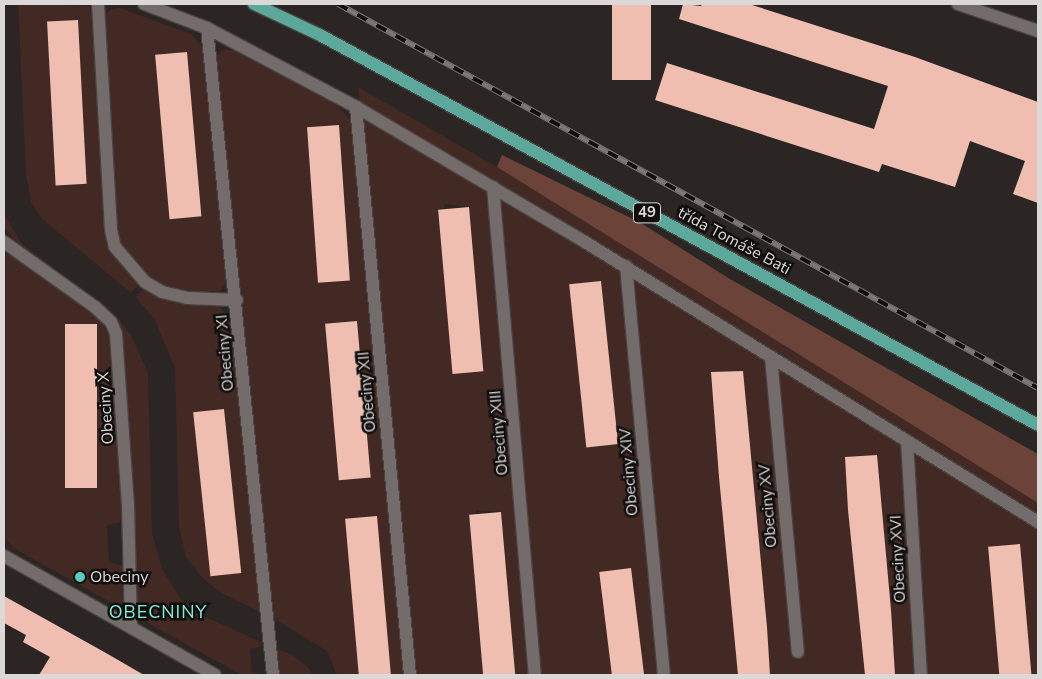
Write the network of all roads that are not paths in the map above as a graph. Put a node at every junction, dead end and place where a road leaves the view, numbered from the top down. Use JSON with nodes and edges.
{"nodes":[{"id":1,"x":98,"y":4,"type":"edge"},
{"id":2,"x":144,"y":4,"type":"edge"},
{"id":3,"x":254,"y":4,"type":"edge"},
{"id":4,"x":958,"y":4,"type":"edge"},
{"id":5,"x":207,"y":28,"type":"junction"},
{"id":6,"x":1038,"y":31,"type":"edge"},
{"id":7,"x":356,"y":106,"type":"junction"},
{"id":8,"x":493,"y":187,"type":"junction"},
{"id":9,"x":4,"y":242,"type":"edge"},
{"id":10,"x":626,"y":266,"type":"junction"},
{"id":11,"x":237,"y":300,"type":"junction"},
{"id":12,"x":771,"y":357,"type":"junction"},
{"id":13,"x":1038,"y":425,"type":"edge"},
{"id":14,"x":907,"y":441,"type":"junction"},
{"id":15,"x":1038,"y":522,"type":"edge"},
{"id":16,"x":4,"y":556,"type":"edge"},
{"id":17,"x":131,"y":627,"type":"junction"},
{"id":18,"x":798,"y":652,"type":"dead end"},
{"id":19,"x":216,"y":675,"type":"edge"},
{"id":20,"x":273,"y":675,"type":"edge"},
{"id":21,"x":410,"y":675,"type":"edge"},
{"id":22,"x":535,"y":675,"type":"edge"},
{"id":23,"x":664,"y":675,"type":"edge"},
{"id":24,"x":921,"y":675,"type":"edge"}],
"edges":[{"from":1,"to":11,"type":"street"},
{"from":2,"to":5,"type":"street"},
{"from":3,"to":13,"type":"main road","name":"třída Tomáše Bati","number":"49"},
{"from":4,"to":6,"type":"street"},
{"from":5,"to":7,"type":"street"},
{"from":5,"to":11,"type":"street","name":"Obeciny XI"},
{"from":7,"to":8,"type":"street"},
{"from":7,"to":21,"type":"street","name":"Obeciny XII"},
{"from":8,"to":10,"type":"street"},
{"from":8,"to":22,"type":"street","name":"Obeciny XIII"},
{"from":9,"to":17,"type":"street","name":"Obeciny X"},
{"from":10,"to":12,"type":"street"},
{"from":10,"to":23,"type":"street","name":"Obeciny XIV"},
{"from":11,"to":20,"type":"street","name":"Obeciny XI"},
{"from":12,"to":14,"type":"street"},
{"from":12,"to":18,"type":"street","name":"Obeciny XV"},
{"from":14,"to":15,"type":"street"},
{"from":14,"to":24,"type":"street","name":"Obeciny XVI"},
{"from":16,"to":17,"type":"street"},
{"from":17,"to":19,"type":"street"}]}
